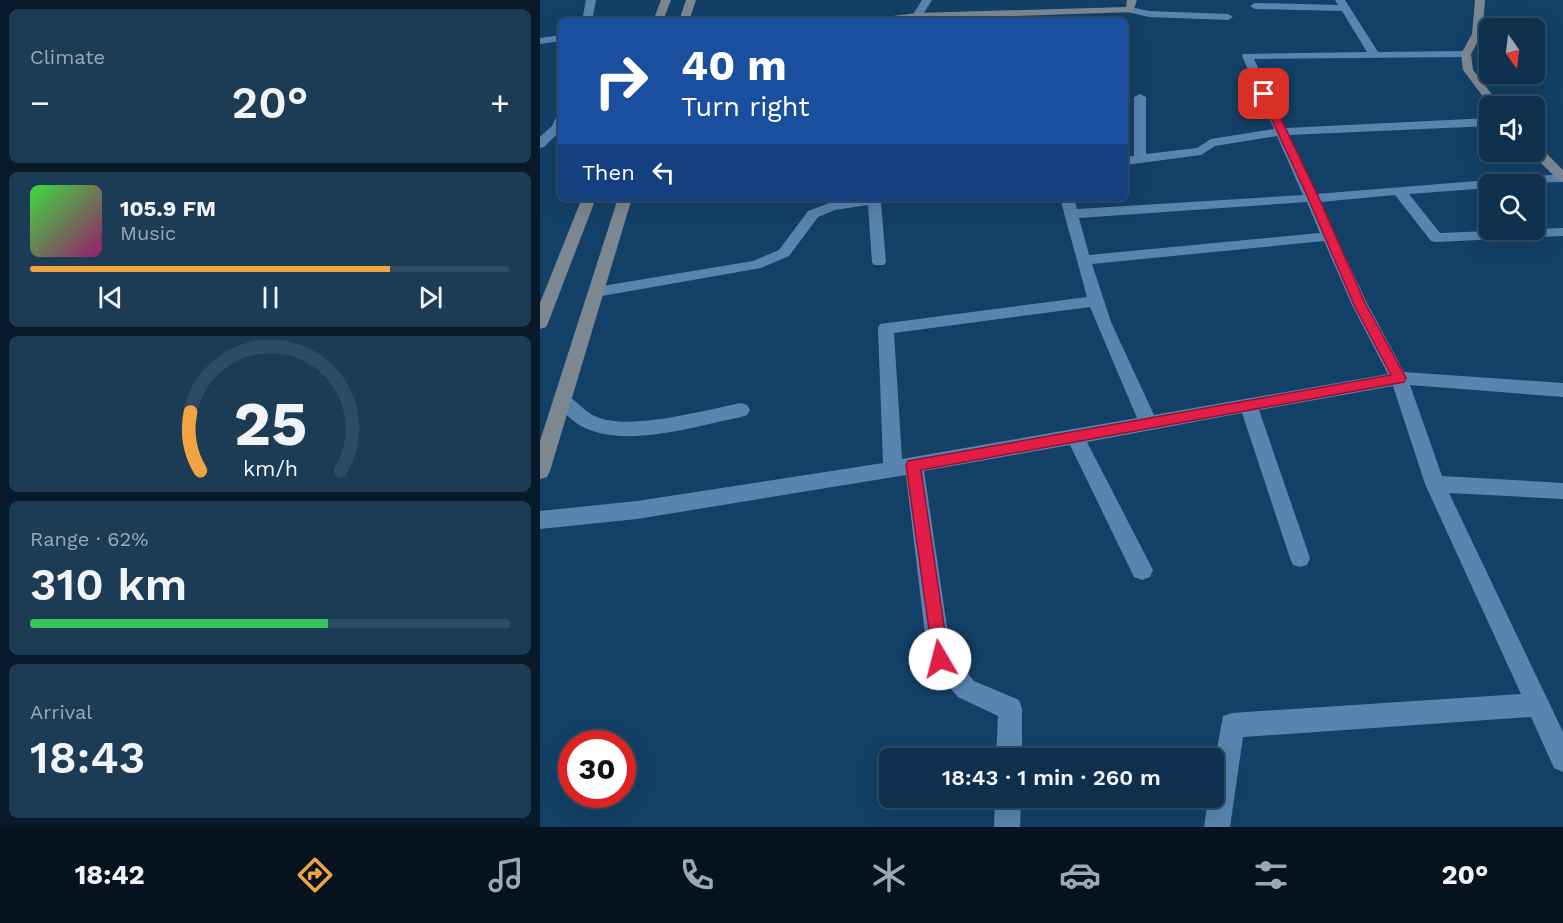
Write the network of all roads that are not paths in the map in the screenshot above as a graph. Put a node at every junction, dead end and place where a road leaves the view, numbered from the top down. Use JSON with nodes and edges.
{"nodes":[{"id":1,"x":591,"y":0,"type":"edge"},
{"id":2,"x":666,"y":0,"type":"edge"},
{"id":3,"x":691,"y":0,"type":"edge"},
{"id":4,"x":927,"y":0,"type":"edge"},
{"id":5,"x":1480,"y":0,"type":"edge"},
{"id":6,"x":1342,"y":4,"type":"edge"},
{"id":7,"x":1131,"y":5,"type":"edge"},
{"id":8,"x":1255,"y":6,"type":"dead end"},
{"id":9,"x":1228,"y":17,"type":"dead end"},
{"id":10,"x":588,"y":18,"type":"edge"},
{"id":11,"x":659,"y":18,"type":"edge"},
{"id":12,"x":685,"y":18,"type":"edge"},
{"id":13,"x":917,"y":18,"type":"edge"},
{"id":14,"x":558,"y":38,"type":"edge"},
{"id":15,"x":540,"y":40,"type":"edge"},
{"id":16,"x":1374,"y":54,"type":"junction"},
{"id":17,"x":1466,"y":54,"type":"junction"},
{"id":18,"x":1488,"y":96,"type":"edge"},
{"id":19,"x":1140,"y":97,"type":"dead end"},
{"id":20,"x":1479,"y":123,"type":"edge"},
{"id":21,"x":558,"y":125,"type":"edge"},
{"id":22,"x":1281,"y":132,"type":"junction"},
{"id":23,"x":540,"y":144,"type":"edge"},
{"id":24,"x":1140,"y":159,"type":"junction"},
{"id":25,"x":1545,"y":159,"type":"edge"},
{"id":26,"x":1128,"y":161,"type":"edge"},
{"id":27,"x":1563,"y":177,"type":"edge"},
{"id":28,"x":1399,"y":191,"type":"junction"},
{"id":29,"x":1313,"y":198,"type":"junction"},
{"id":30,"x":588,"y":201,"type":"edge"},
{"id":31,"x":624,"y":201,"type":"edge"},
{"id":32,"x":867,"y":201,"type":"edge"},
{"id":33,"x":874,"y":201,"type":"edge"},
{"id":34,"x":1068,"y":201,"type":"edge"},
{"id":35,"x":1071,"y":214,"type":"junction"},
{"id":36,"x":1563,"y":232,"type":"edge"},
{"id":37,"x":1330,"y":236,"type":"junction"},
{"id":38,"x":1083,"y":260,"type":"junction"},
{"id":39,"x":879,"y":262,"type":"dead end"},
{"id":40,"x":596,"y":292,"type":"junction"},
{"id":41,"x":1096,"y":301,"type":"junction"},
{"id":42,"x":540,"y":323,"type":"edge"},
{"id":43,"x":1399,"y":378,"type":"junction"},
{"id":44,"x":1563,"y":390,"type":"edge"},
{"id":45,"x":562,"y":400,"type":"junction"},
{"id":46,"x":1249,"y":405,"type":"junction"},
{"id":47,"x":741,"y":410,"type":"dead end"},
{"id":48,"x":1149,"y":424,"type":"junction"},
{"id":49,"x":1075,"y":437,"type":"junction"},
{"id":50,"x":903,"y":467,"type":"junction"},
{"id":51,"x":540,"y":471,"type":"edge"},
{"id":52,"x":1435,"y":484,"type":"junction"},
{"id":53,"x":1563,"y":490,"type":"edge"},
{"id":54,"x":540,"y":519,"type":"edge"},
{"id":55,"x":1300,"y":558,"type":"dead end"},
{"id":56,"x":1142,"y":570,"type":"dead end"},
{"id":57,"x":1538,"y":705,"type":"junction"},
{"id":58,"x":1009,"y":748,"type":"edge"},
{"id":59,"x":1563,"y":759,"type":"edge"},
{"id":60,"x":1008,"y":808,"type":"edge"},
{"id":61,"x":1007,"y":827,"type":"edge"},
{"id":62,"x":1217,"y":827,"type":"edge"}],
"edges":[{"from":1,"to":10,"type":"street"},
{"from":2,"to":11,"type":"street"},
{"from":3,"to":12,"type":"street"},
{"from":4,"to":13,"type":"street"},
{"from":5,"to":17,"type":"street"},
{"from":6,"to":8,"type":"street"},
{"from":6,"to":16,"type":"street"},
{"from":7,"to":9,"type":"street"},
{"from":7,"to":13,"type":"street"},
{"from":14,"to":15,"type":"street"},
{"from":16,"to":17,"type":"street"},
{"from":16,"to":22,"type":"street"},
{"from":17,"to":18,"type":"street"},
{"from":19,"to":24,"type":"street"},
{"from":20,"to":22,"type":"street"},
{"from":21,"to":23,"type":"street"},
{"from":22,"to":24,"type":"street"},
{"from":22,"to":29,"type":"street"},
{"from":24,"to":26,"type":"street"},
{"from":25,"to":27,"type":"street"},
{"from":27,"to":28,"type":"street"},
{"from":28,"to":29,"type":"street"},
{"from":28,"to":36,"type":"street"},
{"from":29,"to":35,"type":"street"},
{"from":29,"to":37,"type":"street"},
{"from":30,"to":42,"type":"street"},
{"from":31,"to":40,"type":"street"},
{"from":32,"to":40,"type":"street"},
{"from":33,"to":39,"type":"street"},
{"from":34,"to":35,"type":"street"},
{"from":35,"to":38,"type":"street"},
{"from":37,"to":38,"type":"street"},
{"from":37,"to":43,"type":"street"},
{"from":38,"to":41,"type":"street"},
{"from":40,"to":45,"type":"street"},
{"from":41,"to":48,"type":"street"},
{"from":41,"to":50,"type":"street"},
{"from":43,"to":44,"type":"street"},
{"from":43,"to":46,"type":"street"},
{"from":43,"to":52,"type":"street"},
{"from":45,"to":47,"type":"street"},
{"from":45,"to":51,"type":"street"},
{"from":46,"to":48,"type":"street"},
{"from":46,"to":55,"type":"street"},
{"from":48,"to":49,"type":"street"},
{"from":49,"to":50,"type":"street"},
{"from":49,"to":56,"type":"street"},
{"from":50,"to":54,"type":"street"},
{"from":50,"to":58,"type":"street"},
{"from":52,"to":53,"type":"street"},
{"from":52,"to":57,"type":"street"},
{"from":57,"to":59,"type":"street"},
{"from":57,"to":62,"type":"street"},
{"from":60,"to":61,"type":"street"}]}
